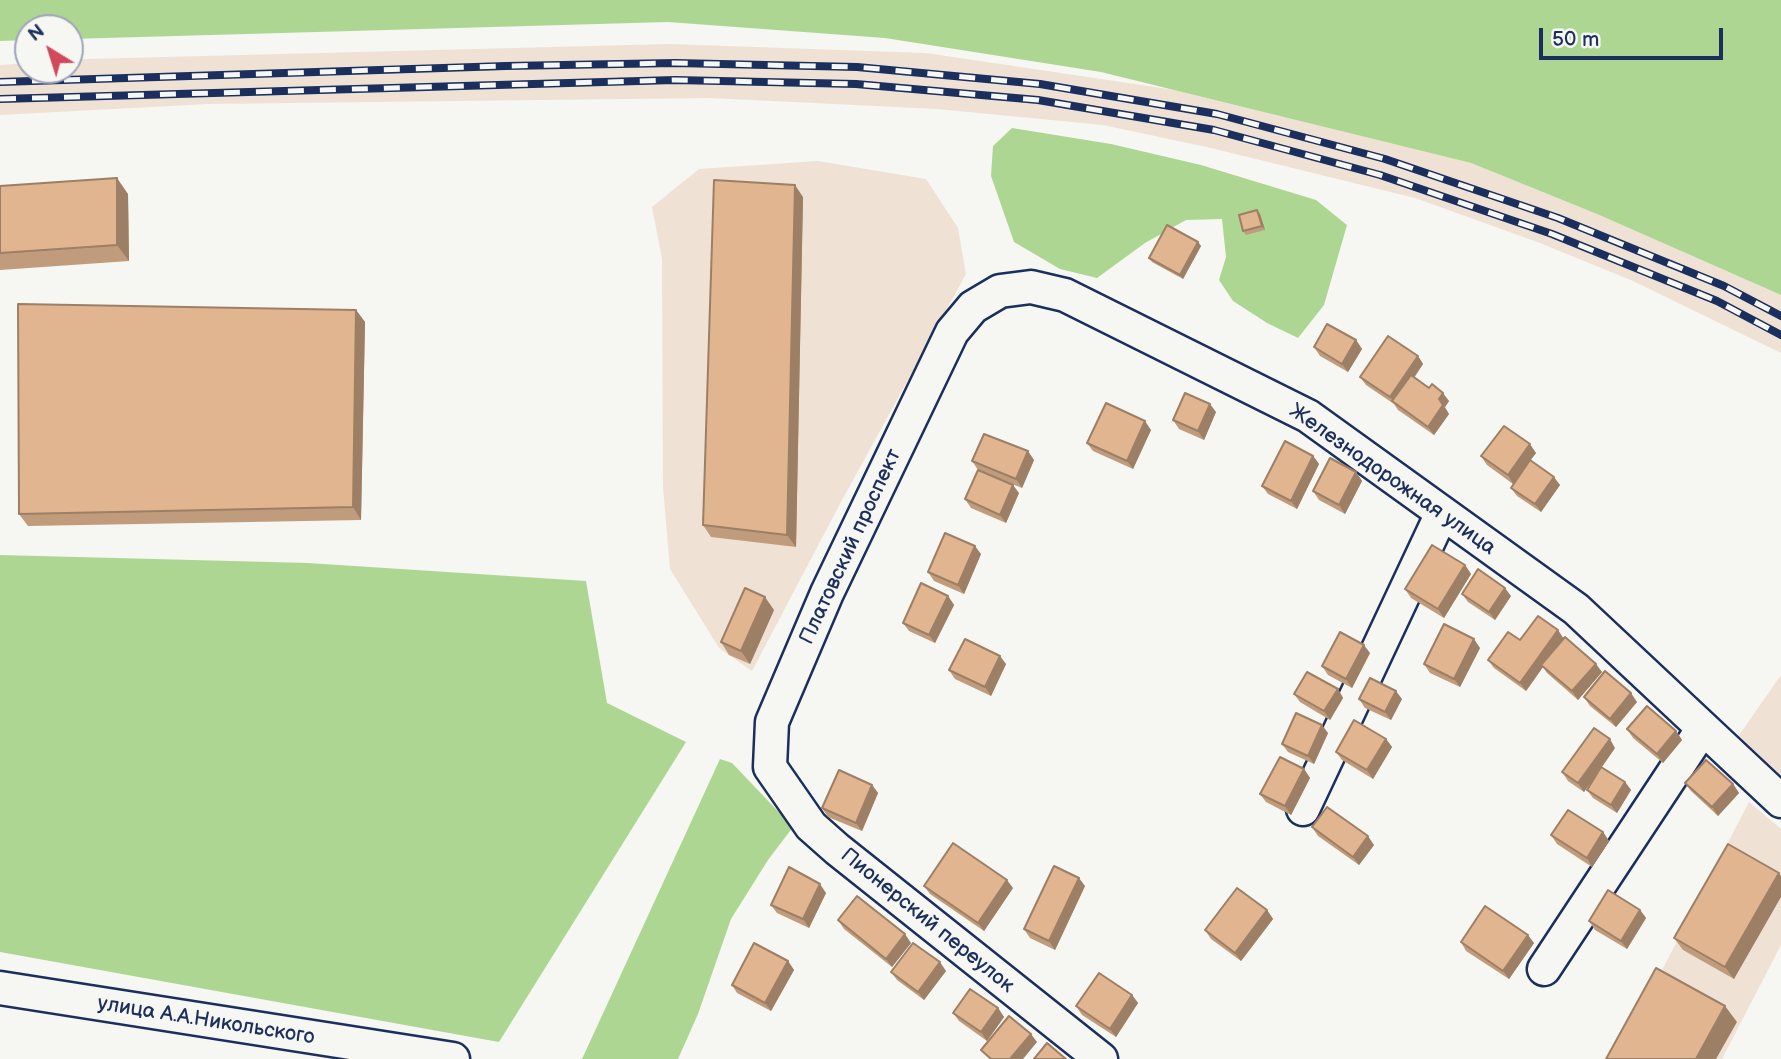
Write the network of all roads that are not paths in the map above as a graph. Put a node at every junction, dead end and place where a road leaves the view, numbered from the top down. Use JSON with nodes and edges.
{"nodes":[{"id":1,"x":952,"y":332,"type":"joint"},
{"id":2,"x":1442,"y":513,"type":"junction"},
{"id":3,"x":1703,"y":728,"type":"junction"},
{"id":4,"x":770,"y":767,"type":"joint"},
{"id":5,"x":1781,"y":801,"type":"edge"},
{"id":6,"x":1303,"y":809,"type":"dead end"},
{"id":7,"x":1544,"y":969,"type":"dead end"},
{"id":8,"x":0,"y":988,"type":"edge"},
{"id":9,"x":453,"y":1059,"type":"edge"},
{"id":10,"x":1101,"y":1059,"type":"edge"}],
"edges":[{"from":1,"to":2,"type":"street","name":"Железнодорожная улица"},
{"from":1,"to":4,"type":"street","name":"Платовский проспект"},
{"from":2,"to":3,"type":"street","name":"Железнодорожная улица"},
{"from":2,"to":6,"type":"street"},
{"from":3,"to":5,"type":"street","name":"Железнодорожная улица"},
{"from":3,"to":7,"type":"street"},
{"from":4,"to":10,"type":"street","name":"Пионерский переулок"},
{"from":8,"to":9,"type":"street","name":"улица А.А.Никольского"}]}
